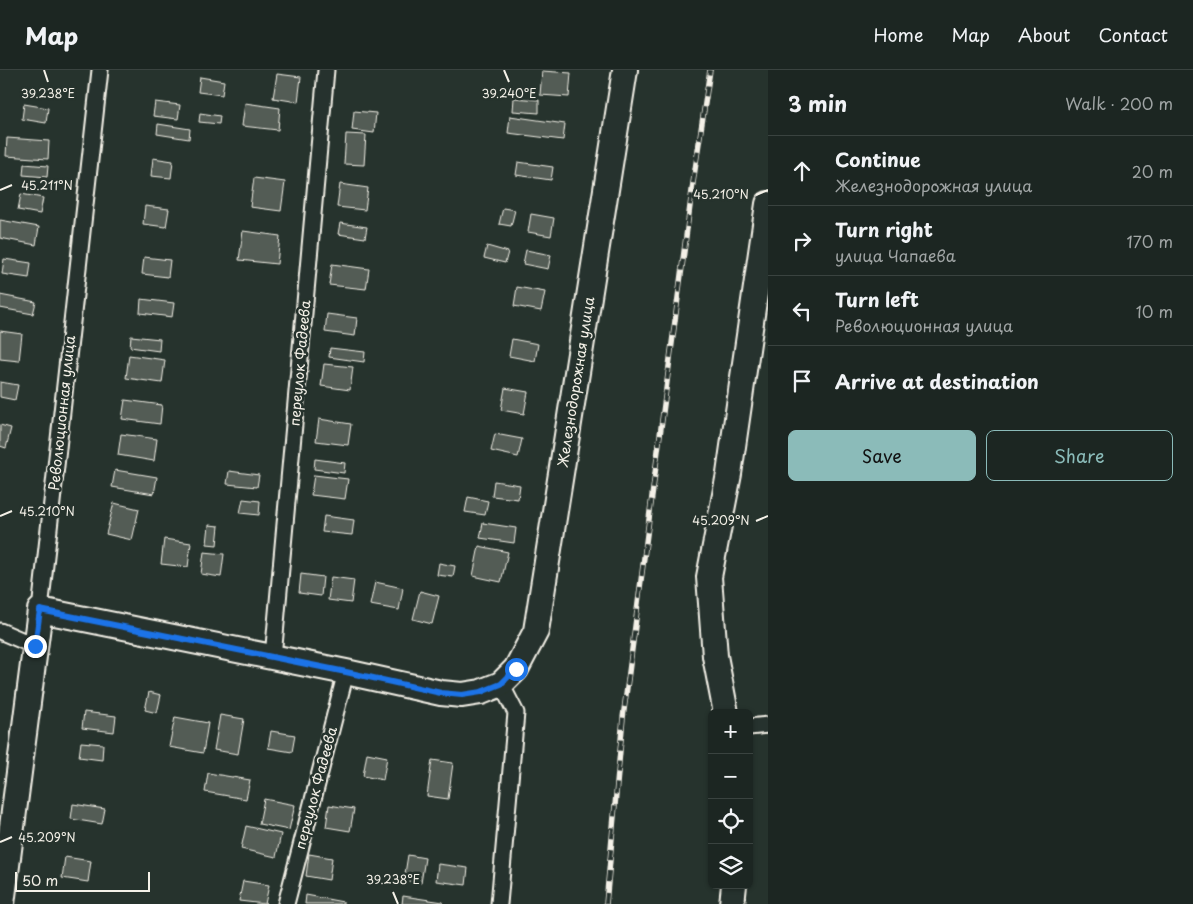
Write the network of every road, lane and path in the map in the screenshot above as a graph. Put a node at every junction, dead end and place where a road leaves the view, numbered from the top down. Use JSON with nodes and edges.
{"nodes":[{"id":1,"x":100,"y":70,"type":"edge"},
{"id":2,"x":326,"y":70,"type":"edge"},
{"id":3,"x":625,"y":70,"type":"edge"},
{"id":4,"x":768,"y":204,"type":"edge"},
{"id":5,"x":40,"y":610,"type":"junction"},
{"id":6,"x":0,"y":630,"type":"edge"},
{"id":7,"x":35,"y":646,"type":"junction"},
{"id":8,"x":273,"y":657,"type":"junction"},
{"id":9,"x":346,"y":672,"type":"junction"},
{"id":10,"x":491,"y":688,"type":"junction"},
{"id":11,"x":725,"y":709,"type":"edge"},
{"id":12,"x":768,"y":725,"type":"edge"},
{"id":13,"x":753,"y":727,"type":"edge"},
{"id":14,"x":734,"y":889,"type":"edge"},
{"id":15,"x":2,"y":904,"type":"edge"},
{"id":16,"x":286,"y":904,"type":"edge"},
{"id":17,"x":499,"y":904,"type":"edge"},
{"id":18,"x":732,"y":904,"type":"edge"}],
"edges":[{"from":1,"to":5,"type":"street","name":"Революционная улица"},
{"from":2,"to":8,"type":"street","name":"переулок Фадеева"},
{"from":3,"to":10,"type":"main road","name":"Железнодорожная улица"},
{"from":4,"to":11,"type":"main road"},
{"from":5,"to":7,"type":"main road","name":"Революционная улица"},
{"from":5,"to":8,"type":"main road"},
{"from":6,"to":7,"type":"street"},
{"from":7,"to":15,"type":"main road","name":"Революционная улица"},
{"from":8,"to":9,"type":"main road"},
{"from":9,"to":10,"type":"main road"},
{"from":9,"to":16,"type":"street","name":"переулок Фадеева"},
{"from":10,"to":17,"type":"street"},
{"from":12,"to":13,"type":"street"},
{"from":14,"to":18,"type":"main road"}]}
